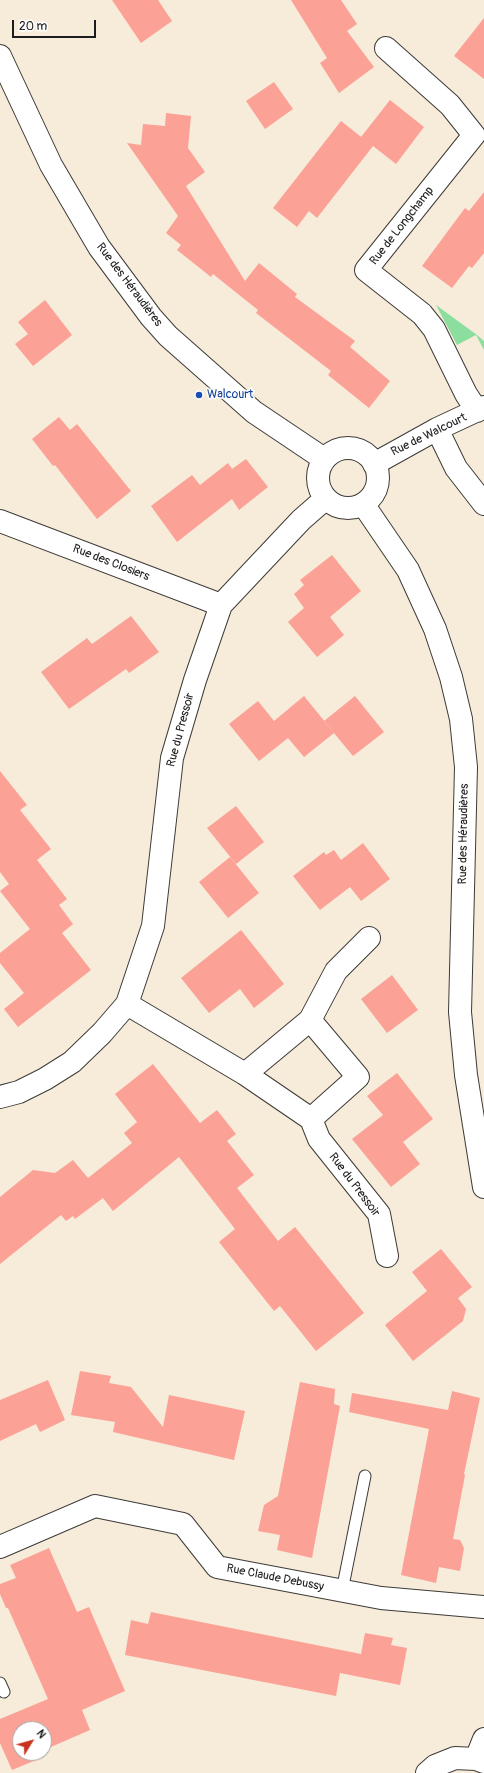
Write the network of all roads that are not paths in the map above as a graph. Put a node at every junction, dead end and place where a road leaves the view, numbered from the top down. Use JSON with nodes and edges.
{"nodes":[{"id":1,"x":386,"y":48,"type":"dead end"},
{"id":2,"x":0,"y":56,"type":"edge"},
{"id":3,"x":481,"y":409,"type":"edge"},
{"id":4,"x":437,"y":429,"type":"junction"},
{"id":5,"x":324,"y":459,"type":"junction"},
{"id":6,"x":374,"y":464,"type":"junction"},
{"id":7,"x":325,"y":499,"type":"junction"},
{"id":8,"x":363,"y":504,"type":"junction"},
{"id":9,"x":484,"y":504,"type":"edge"},
{"id":10,"x":0,"y":521,"type":"edge"},
{"id":11,"x":221,"y":605,"type":"junction"},
{"id":12,"x":369,"y":938,"type":"dead end"},
{"id":13,"x":127,"y":1004,"type":"junction"},
{"id":14,"x":310,"y":1020,"type":"junction"},
{"id":15,"x":245,"y":1074,"type":"junction"},
{"id":16,"x":0,"y":1098,"type":"edge"},
{"id":17,"x":311,"y":1119,"type":"junction"},
{"id":18,"x":484,"y":1187,"type":"edge"},
{"id":19,"x":387,"y":1256,"type":"dead end"},
{"id":20,"x":365,"y":1476,"type":"dead end"},
{"id":21,"x":0,"y":1547,"type":"edge"},
{"id":22,"x":342,"y":1591,"type":"junction"},
{"id":23,"x":484,"y":1607,"type":"edge"},
{"id":24,"x":484,"y":1739,"type":"edge"},
{"id":25,"x":480,"y":1761,"type":"edge"},
{"id":26,"x":426,"y":1773,"type":"edge"}],
"edges":[{"from":1,"to":3,"type":"street","name":"Rue de Longchamp"},
{"from":2,"to":5,"type":"street","name":"Rue des Héraudières"},
{"from":3,"to":4,"type":"street","name":"Rue de Walcourt"},
{"from":4,"to":6,"type":"street","name":"Rue de Walcourt"},
{"from":4,"to":9,"type":"street"},
{"from":5,"to":6,"type":"street"},
{"from":5,"to":7,"type":"street"},
{"from":6,"to":8,"type":"street"},
{"from":7,"to":8,"type":"street"},
{"from":7,"to":11,"type":"street","name":"Rue du Pressoir"},
{"from":8,"to":18,"type":"street","name":"Rue des Héraudières"},
{"from":10,"to":11,"type":"street","name":"Rue des Closiers"},
{"from":11,"to":13,"type":"street","name":"Rue du Pressoir"},
{"from":12,"to":14,"type":"street"},
{"from":13,"to":15,"type":"street"},
{"from":13,"to":16,"type":"street","name":"Rue du Pressoir"},
{"from":14,"to":15,"type":"street"},
{"from":14,"to":17,"type":"street"},
{"from":15,"to":17,"type":"street"},
{"from":17,"to":19,"type":"street","name":"Rue du Pressoir"},
{"from":20,"to":22,"type":"lane"},
{"from":21,"to":22,"type":"street","name":"Rue Claude Debussy"},
{"from":22,"to":23,"type":"street","name":"Rue Claude Debussy"},
{"from":24,"to":25,"type":"street"},
{"from":25,"to":26,"type":"street"}]}
